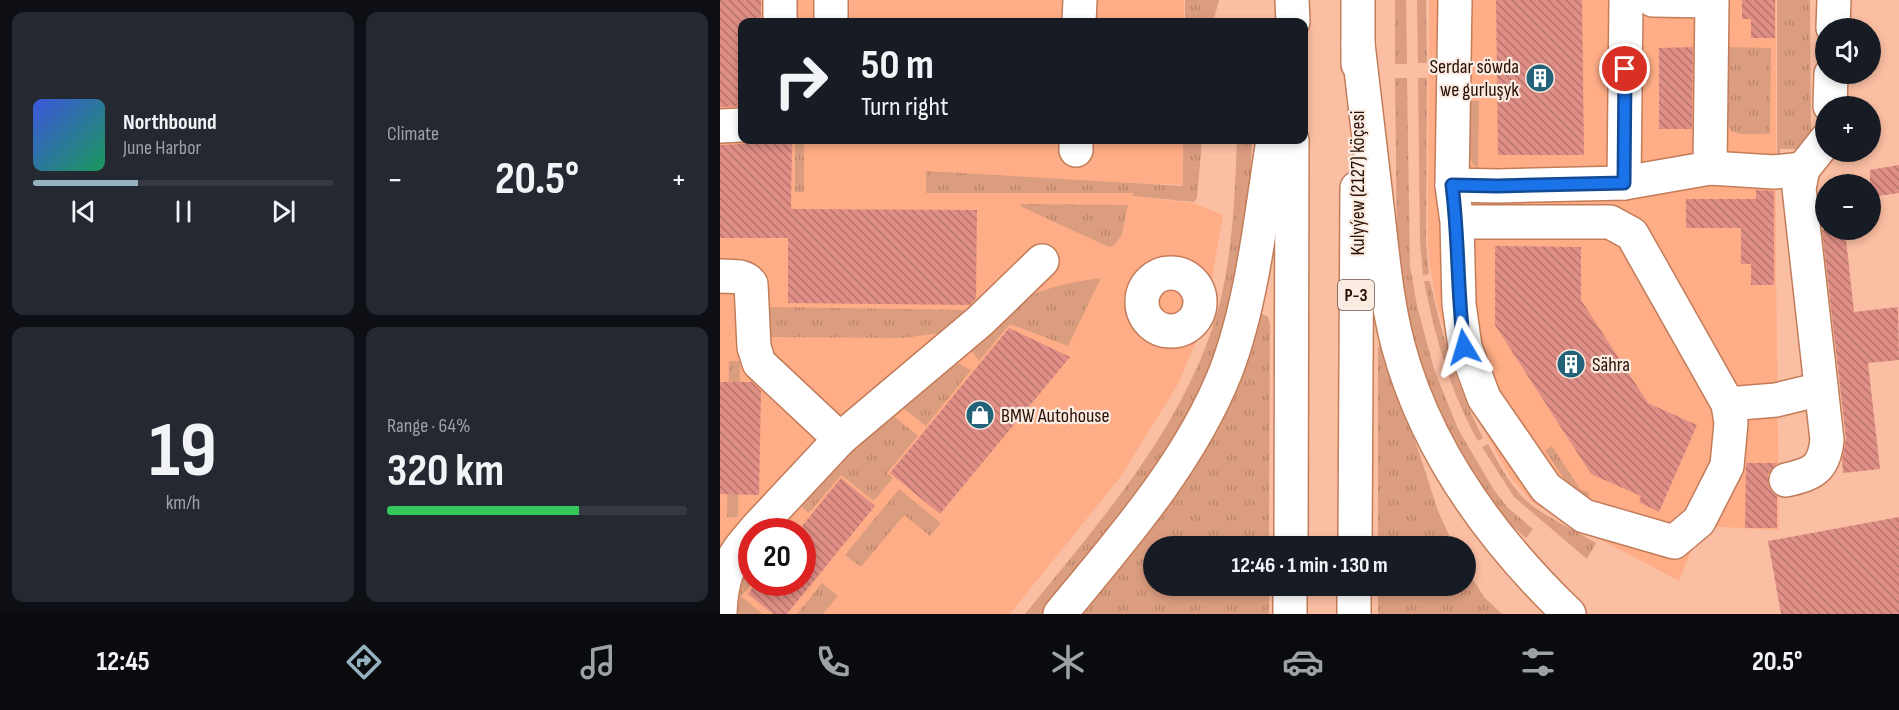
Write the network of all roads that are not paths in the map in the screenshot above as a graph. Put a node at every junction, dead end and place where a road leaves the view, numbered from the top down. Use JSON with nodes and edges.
{"nodes":[{"id":1,"x":780,"y":0,"type":"edge"},
{"id":2,"x":831,"y":0,"type":"edge"},
{"id":3,"x":1080,"y":0,"type":"edge"},
{"id":4,"x":1292,"y":0,"type":"edge"},
{"id":5,"x":1358,"y":0,"type":"edge"},
{"id":6,"x":1455,"y":0,"type":"edge"},
{"id":7,"x":1626,"y":0,"type":"edge"},
{"id":8,"x":1653,"y":0,"type":"edge"},
{"id":9,"x":1834,"y":0,"type":"edge"},
{"id":10,"x":780,"y":18,"type":"edge"},
{"id":11,"x":831,"y":18,"type":"edge"},
{"id":12,"x":1079,"y":18,"type":"edge"},
{"id":13,"x":1293,"y":18,"type":"edge"},
{"id":14,"x":1833,"y":18,"type":"edge"},
{"id":15,"x":1358,"y":44,"type":"junction"},
{"id":16,"x":738,"y":125,"type":"edge"},
{"id":17,"x":720,"y":126,"type":"edge"},
{"id":18,"x":1272,"y":144,"type":"edge"},
{"id":19,"x":1292,"y":144,"type":"edge"},
{"id":20,"x":1815,"y":154,"type":"edge"},
{"id":21,"x":1710,"y":168,"type":"junction"},
{"id":22,"x":1803,"y":170,"type":"junction"},
{"id":23,"x":1624,"y":183,"type":"junction"},
{"id":24,"x":1452,"y":185,"type":"junction"},
{"id":25,"x":1457,"y":222,"type":"junction"},
{"id":26,"x":1042,"y":261,"type":"dead end"},
{"id":27,"x":720,"y":276,"type":"edge"},
{"id":28,"x":1821,"y":389,"type":"junction"},
{"id":29,"x":1728,"y":404,"type":"junction"},
{"id":30,"x":840,"y":439,"type":"junction"},
{"id":31,"x":1786,"y":480,"type":"dead end"},
{"id":32,"x":762,"y":518,"type":"edge"},
{"id":33,"x":1291,"y":536,"type":"edge"},
{"id":34,"x":1354,"y":536,"type":"edge"},
{"id":35,"x":738,"y":546,"type":"edge"},
{"id":36,"x":1290,"y":596,"type":"edge"},
{"id":37,"x":1354,"y":596,"type":"edge"},
{"id":38,"x":720,"y":614,"type":"edge"},
{"id":39,"x":1060,"y":614,"type":"edge"},
{"id":40,"x":1290,"y":614,"type":"edge"},
{"id":41,"x":1354,"y":614,"type":"edge"},
{"id":42,"x":1569,"y":614,"type":"edge"}],
"edges":[{"from":1,"to":10,"type":"main road"},
{"from":2,"to":11,"type":"main road"},
{"from":3,"to":12,"type":"main road"},
{"from":4,"to":13,"type":"main road"},
{"from":5,"to":15,"type":"main road","name":"Kulyýew (2127) köçesi","number":"P-3"},
{"from":6,"to":24,"type":"main road"},
{"from":7,"to":23,"type":"main road"},
{"from":8,"to":21,"type":"main road"},
{"from":9,"to":14,"type":"main road"},
{"from":15,"to":34,"type":"main road","name":"Kulyýew (2127) köçesi","number":"P-3"},
{"from":15,"to":42,"type":"main road"},
{"from":16,"to":17,"type":"main road"},
{"from":18,"to":39,"type":"main road"},
{"from":19,"to":33,"type":"main road"},
{"from":20,"to":22,"type":"main road"},
{"from":21,"to":22,"type":"main road"},
{"from":21,"to":23,"type":"main road"},
{"from":22,"to":28,"type":"main road"},
{"from":23,"to":24,"type":"main road"},
{"from":24,"to":25,"type":"main road"},
{"from":25,"to":29,"type":"main road"},
{"from":25,"to":29,"type":"main road"},
{"from":26,"to":30,"type":"main road"},
{"from":27,"to":30,"type":"main road"},
{"from":28,"to":29,"type":"main road"},
{"from":28,"to":31,"type":"main road"},
{"from":30,"to":32,"type":"main road"},
{"from":35,"to":38,"type":"main road"},
{"from":36,"to":40,"type":"main road"},
{"from":37,"to":41,"type":"main road"}]}
